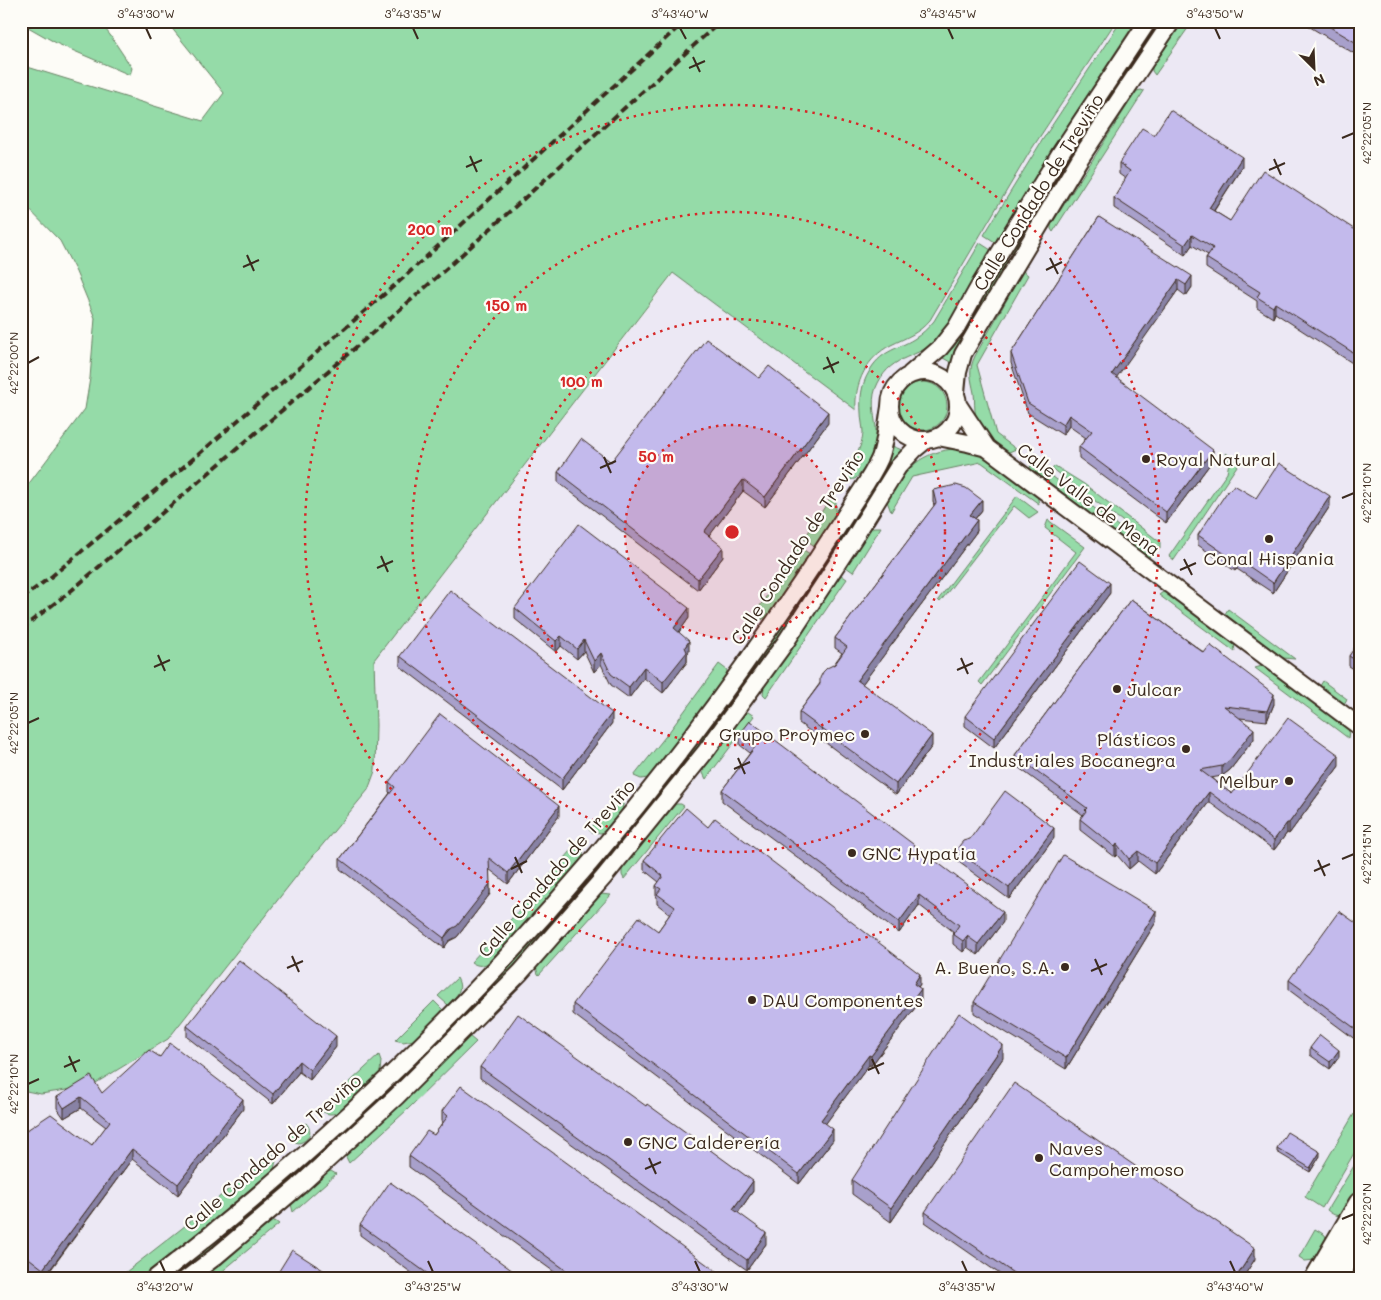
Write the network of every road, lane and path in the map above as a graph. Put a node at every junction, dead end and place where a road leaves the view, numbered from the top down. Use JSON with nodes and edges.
{"nodes":[{"id":1,"x":1148,"y":21,"type":"edge"},
{"id":2,"x":1172,"y":21,"type":"edge"},
{"id":3,"x":910,"y":374,"type":"junction"},
{"id":4,"x":957,"y":399,"type":"junction"},
{"id":5,"x":890,"y":407,"type":"junction"},
{"id":6,"x":932,"y":439,"type":"junction"},
{"id":7,"x":987,"y":448,"type":"junction"},
{"id":8,"x":1360,"y":727,"type":"edge"},
{"id":9,"x":1360,"y":1204,"type":"edge"},
{"id":10,"x":1360,"y":1238,"type":"edge"},
{"id":11,"x":154,"y":1279,"type":"edge"},
{"id":12,"x":186,"y":1279,"type":"edge"},
{"id":13,"x":1316,"y":1279,"type":"edge"},
{"id":14,"x":1335,"y":1279,"type":"edge"}],
"edges":[{"from":1,"to":3,"type":"street","name":"Calle Condado de Treviño"},
{"from":2,"to":4,"type":"street","name":"Calle Condado de Treviño"},
{"from":3,"to":4,"type":"street"},
{"from":3,"to":5,"type":"street"},
{"from":4,"to":6,"type":"street"},
{"from":4,"to":7,"type":"street","name":"Calle Valle de Mena"},
{"from":5,"to":6,"type":"street"},
{"from":5,"to":11,"type":"street","name":"Calle Condado de Treviño"},
{"from":6,"to":7,"type":"street","name":"Calle Valle de Mena"},
{"from":6,"to":12,"type":"street"},
{"from":7,"to":8,"type":"street","name":"Calle Valle de Mena"},
{"from":9,"to":13,"type":"main road"},
{"from":10,"to":14,"type":"main road"}]}
